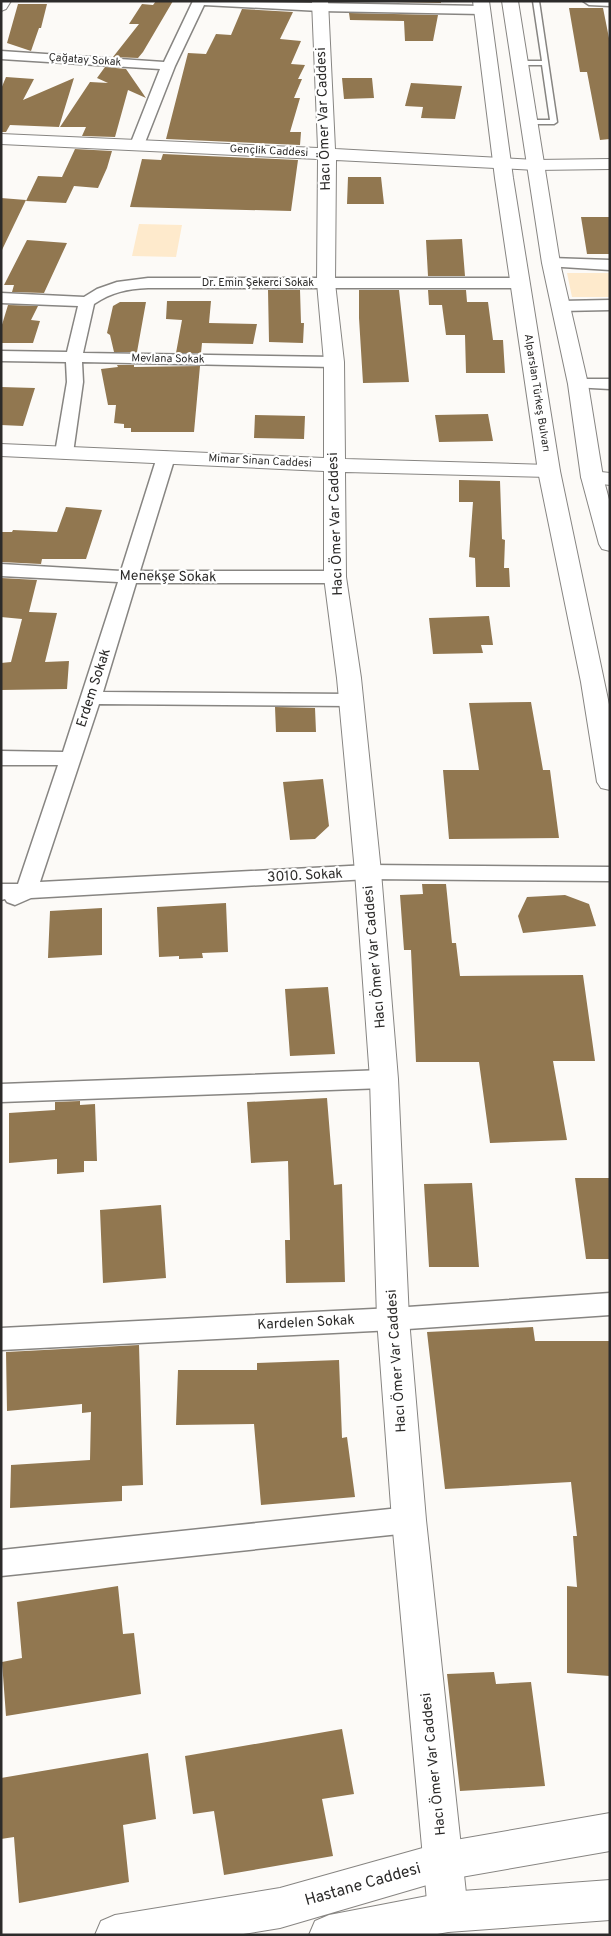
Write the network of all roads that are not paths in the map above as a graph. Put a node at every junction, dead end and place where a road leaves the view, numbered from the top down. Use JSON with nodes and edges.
{"nodes":[{"id":1,"x":3,"y":1,"type":"edge"},
{"id":2,"x":199,"y":1,"type":"edge"},
{"id":3,"x":510,"y":1,"type":"edge"},
{"id":4,"x":536,"y":1,"type":"edge"},
{"id":5,"x":589,"y":1,"type":"edge"},
{"id":6,"x":610,"y":2,"type":"edge"},
{"id":7,"x":320,"y":4,"type":"edge"},
{"id":8,"x":1,"y":6,"type":"edge"},
{"id":9,"x":482,"y":6,"type":"edge"},
{"id":10,"x":1,"y":55,"type":"edge"},
{"id":11,"x":520,"y":63,"type":"junction"},
{"id":12,"x":545,"y":63,"type":"junction"},
{"id":13,"x":168,"y":66,"type":"junction"},
{"id":14,"x":529,"y":122,"type":"junction"},
{"id":15,"x":1,"y":139,"type":"edge"},
{"id":16,"x":138,"y":145,"type":"junction"},
{"id":17,"x":327,"y":154,"type":"junction"},
{"id":18,"x":501,"y":162,"type":"junction"},
{"id":19,"x":610,"y":164,"type":"edge"},
{"id":20,"x":536,"y":165,"type":"junction"},
{"id":21,"x":551,"y":263,"type":"junction"},
{"id":22,"x":610,"y":265,"type":"edge"},
{"id":23,"x":326,"y":283,"type":"junction"},
{"id":24,"x":519,"y":283,"type":"junction"},
{"id":25,"x":1,"y":298,"type":"edge"},
{"id":26,"x":87,"y":302,"type":"junction"},
{"id":27,"x":610,"y":305,"type":"edge"},
{"id":28,"x":561,"y":306,"type":"junction"},
{"id":29,"x":1,"y":356,"type":"edge"},
{"id":30,"x":74,"y":358,"type":"junction"},
{"id":31,"x":334,"y":362,"type":"junction"},
{"id":32,"x":578,"y":384,"type":"junction"},
{"id":33,"x":610,"y":384,"type":"edge"},
{"id":34,"x":1,"y":450,"type":"edge"},
{"id":35,"x":64,"y":452,"type":"junction"},
{"id":36,"x":166,"y":457,"type":"junction"},
{"id":37,"x":334,"y":465,"type":"junction"},
{"id":38,"x":549,"y":471,"type":"junction"},
{"id":39,"x":601,"y":478,"type":"edge"},
{"id":40,"x":610,"y":544,"type":"edge"},
{"id":41,"x":1,"y":570,"type":"edge"},
{"id":42,"x":129,"y":577,"type":"junction"},
{"id":43,"x":335,"y":577,"type":"junction"},
{"id":44,"x":91,"y":698,"type":"junction"},
{"id":45,"x":351,"y":700,"type":"junction"},
{"id":46,"x":1,"y":758,"type":"edge"},
{"id":47,"x":70,"y":759,"type":"junction"},
{"id":48,"x":610,"y":782,"type":"edge"},
{"id":49,"x":368,"y":872,"type":"junction"},
{"id":50,"x":610,"y":874,"type":"edge"},
{"id":51,"x":26,"y":890,"type":"junction"},
{"id":52,"x":1,"y":892,"type":"edge"},
{"id":53,"x":1,"y":904,"type":"edge"},
{"id":54,"x":384,"y":1079,"type":"junction"},
{"id":55,"x":1,"y":1092,"type":"edge"},
{"id":56,"x":610,"y":1304,"type":"edge"},
{"id":57,"x":393,"y":1319,"type":"junction"},
{"id":58,"x":1,"y":1339,"type":"edge"},
{"id":59,"x":409,"y":1520,"type":"junction"},
{"id":60,"x":1,"y":1563,"type":"edge"},
{"id":61,"x":610,"y":1832,"type":"edge"},
{"id":62,"x":444,"y":1861,"type":"junction"},
{"id":63,"x":610,"y":1900,"type":"edge"},
{"id":64,"x":448,"y":1912,"type":"junction"},
{"id":65,"x":115,"y":1935,"type":"edge"},
{"id":66,"x":329,"y":1935,"type":"edge"}],
"edges":[{"from":1,"to":8,"type":"main road"},
{"from":2,"to":7,"type":"street"},
{"from":2,"to":13,"type":"street"},
{"from":3,"to":11,"type":"main road"},
{"from":4,"to":12,"type":"lane"},
{"from":5,"to":6,"type":"street"},
{"from":7,"to":9,"type":"street"},
{"from":7,"to":17,"type":"main road","name":"Hacı Ömer Var Caddesi"},
{"from":9,"to":18,"type":"main road","name":"Alparslan Türkeş Bulvarı"},
{"from":10,"to":13,"type":"street","name":"Çağatay Sokak"},
{"from":11,"to":12,"type":"lane"},
{"from":11,"to":14,"type":"main road"},
{"from":12,"to":14,"type":"lane"},
{"from":13,"to":16,"type":"street"},
{"from":14,"to":20,"type":"main road"},
{"from":15,"to":16,"type":"main road","name":"Gençlik Caddesi"},
{"from":16,"to":17,"type":"main road","name":"Gençlik Caddesi"},
{"from":17,"to":18,"type":"main road","name":"Gençlik Caddesi"},
{"from":17,"to":23,"type":"main road","name":"Hacı Ömer Var Caddesi"},
{"from":18,"to":20,"type":"main road","name":"Gençlik Caddesi"},
{"from":18,"to":24,"type":"main road","name":"Alparslan Türkeş Bulvarı"},
{"from":19,"to":20,"type":"main road","name":"Gençlik Caddesi"},
{"from":20,"to":21,"type":"main road"},
{"from":21,"to":22,"type":"street"},
{"from":21,"to":28,"type":"main road"},
{"from":23,"to":24,"type":"street","name":"Dr. Emin Şekerci Sokak"},
{"from":23,"to":26,"type":"street","name":"Dr. Emin Şekerci Sokak"},
{"from":23,"to":31,"type":"main road","name":"Hacı Ömer Var Caddesi"},
{"from":24,"to":38,"type":"main road","name":"Alparslan Türkeş Bulvarı"},
{"from":25,"to":26,"type":"street"},
{"from":26,"to":30,"type":"street"},
{"from":27,"to":28,"type":"street"},
{"from":28,"to":32,"type":"main road"},
{"from":29,"to":30,"type":"street","name":"Mevlana Sokak"},
{"from":30,"to":31,"type":"street","name":"Mevlana Sokak"},
{"from":30,"to":35,"type":"street"},
{"from":31,"to":37,"type":"main road","name":"Hacı Ömer Var Caddesi"},
{"from":32,"to":33,"type":"street"},
{"from":32,"to":39,"type":"main road"},
{"from":34,"to":35,"type":"main road","name":"Mimar Sinan Caddesi"},
{"from":35,"to":36,"type":"main road","name":"Mimar Sinan Caddesi"},
{"from":36,"to":37,"type":"main road","name":"Mimar Sinan Caddesi"},
{"from":36,"to":42,"type":"street","name":"Erdem Sokak"},
{"from":37,"to":38,"type":"main road","name":"Mimar Sinan Caddesi"},
{"from":37,"to":43,"type":"main road","name":"Hacı Ömer Var Caddesi"},
{"from":38,"to":48,"type":"main road","name":"Alparslan Türkeş Bulvarı"},
{"from":39,"to":40,"type":"main road"},
{"from":41,"to":42,"type":"street","name":"Menekşe Sokak"},
{"from":42,"to":43,"type":"street","name":"Menekşe Sokak"},
{"from":42,"to":44,"type":"street","name":"Erdem Sokak"},
{"from":43,"to":45,"type":"main road","name":"Hacı Ömer Var Caddesi"},
{"from":44,"to":45,"type":"street"},
{"from":44,"to":47,"type":"street","name":"Erdem Sokak"},
{"from":45,"to":49,"type":"main road","name":"Hacı Ömer Var Caddesi"},
{"from":46,"to":47,"type":"street"},
{"from":47,"to":51,"type":"street","name":"Erdem Sokak"},
{"from":49,"to":50,"type":"street","name":"3010. Sokak"},
{"from":49,"to":51,"type":"street","name":"3010. Sokak"},
{"from":49,"to":54,"type":"main road","name":"Hacı Ömer Var Caddesi"},
{"from":51,"to":52,"type":"street","name":"3010. Sokak"},
{"from":51,"to":53,"type":"street"},
{"from":54,"to":55,"type":"street"},
{"from":54,"to":57,"type":"main road","name":"Hacı Ömer Var Caddesi"},
{"from":56,"to":57,"type":"street","name":"Kardelen Sokak"},
{"from":57,"to":58,"type":"street","name":"Kardelen Sokak"},
{"from":57,"to":59,"type":"main road","name":"Hacı Ömer Var Caddesi"},
{"from":59,"to":60,"type":"street"},
{"from":59,"to":62,"type":"main road","name":"Hacı Ömer Var Caddesi"},
{"from":61,"to":62,"type":"main road","name":"Hastane Caddesi"},
{"from":62,"to":64,"type":"main road","name":"Hacı Ömer Var Caddesi"},
{"from":62,"to":65,"type":"main road","name":"Hastane Caddesi"},
{"from":63,"to":64,"type":"main road"},
{"from":64,"to":66,"type":"main road"}]}
